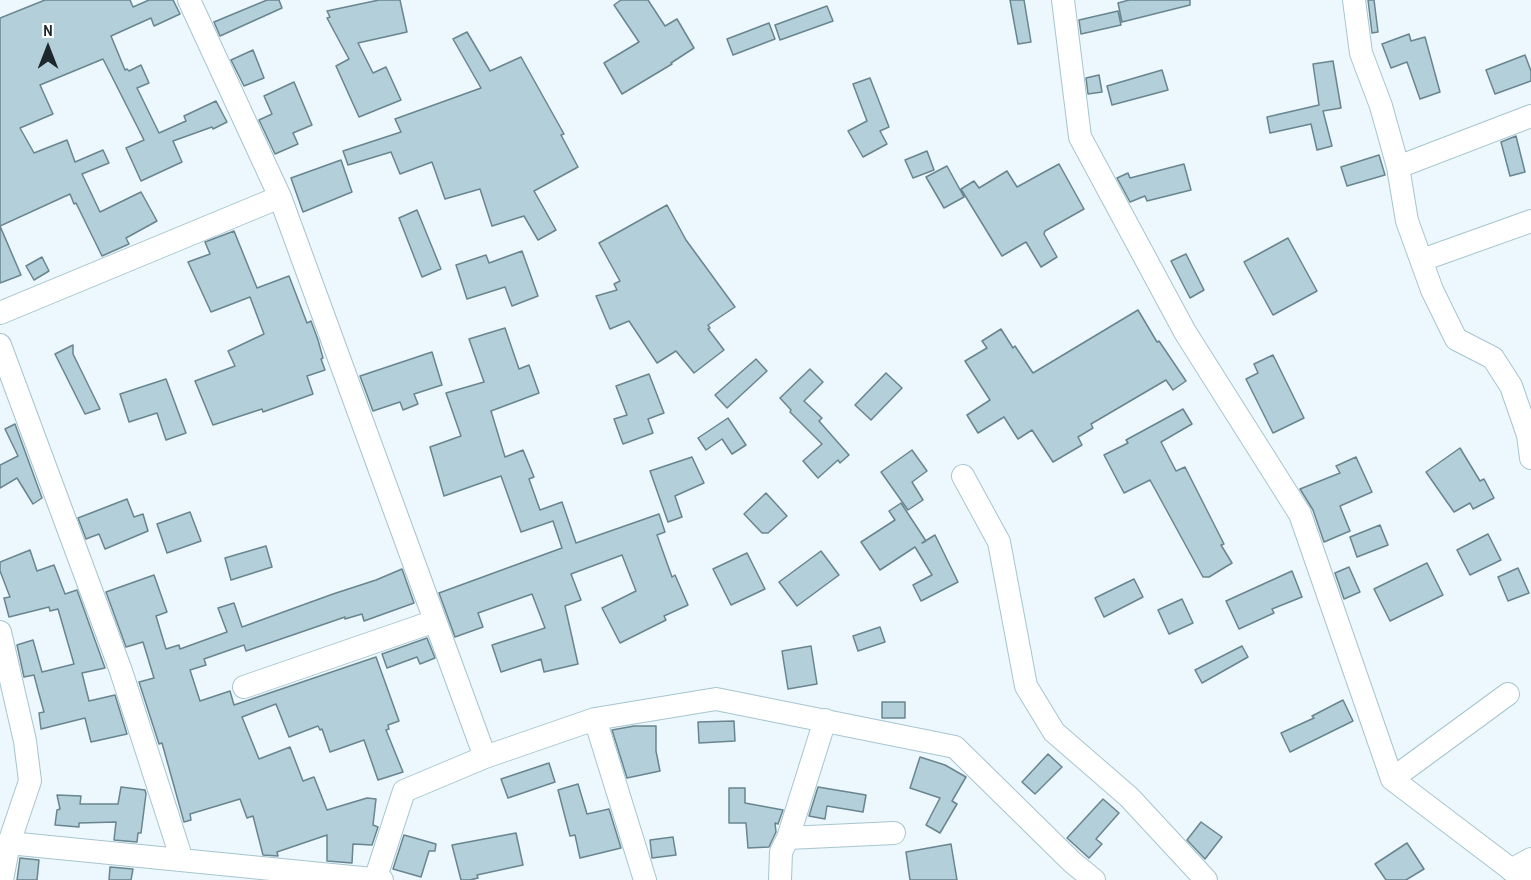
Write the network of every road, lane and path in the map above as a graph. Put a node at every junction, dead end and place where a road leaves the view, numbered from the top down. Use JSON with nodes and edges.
{"nodes":[{"id":1,"x":189,"y":0,"type":"edge"},
{"id":2,"x":1063,"y":0,"type":"edge"},
{"id":3,"x":1354,"y":0,"type":"edge"},
{"id":4,"x":1531,"y":116,"type":"edge"},
{"id":5,"x":1398,"y":167,"type":"junction"},
{"id":6,"x":280,"y":197,"type":"junction"},
{"id":7,"x":1531,"y":221,"type":"edge"},
{"id":8,"x":1422,"y":260,"type":"junction"},
{"id":9,"x":0,"y":313,"type":"edge"},
{"id":10,"x":0,"y":345,"type":"edge"},
{"id":11,"x":1531,"y":458,"type":"edge"},
{"id":12,"x":963,"y":476,"type":"dead end"},
{"id":13,"x":435,"y":621,"type":"junction"},
{"id":14,"x":0,"y":632,"type":"edge"},
{"id":15,"x":244,"y":687,"type":"dead end"},
{"id":16,"x":1508,"y":694,"type":"dead end"},
{"id":17,"x":595,"y":719,"type":"junction"},
{"id":18,"x":825,"y":720,"type":"junction"},
{"id":19,"x":486,"y":757,"type":"junction"},
{"id":20,"x":1392,"y":779,"type":"junction"},
{"id":21,"x":894,"y":833,"type":"dead end"},
{"id":22,"x":788,"y":838,"type":"junction"},
{"id":23,"x":9,"y":843,"type":"junction"},
{"id":24,"x":182,"y":860,"type":"junction"},
{"id":25,"x":1523,"y":870,"type":"edge"},
{"id":26,"x":2,"y":880,"type":"edge"},
{"id":27,"x":378,"y":880,"type":"edge"},
{"id":28,"x":645,"y":880,"type":"edge"},
{"id":29,"x":780,"y":880,"type":"edge"},
{"id":30,"x":1094,"y":880,"type":"edge"},
{"id":31,"x":1206,"y":880,"type":"edge"}],
"edges":[{"from":1,"to":6,"type":"street"},
{"from":2,"to":20,"type":"street"},
{"from":3,"to":5,"type":"street"},
{"from":4,"to":5,"type":"street"},
{"from":5,"to":8,"type":"street"},
{"from":6,"to":9,"type":"street"},
{"from":6,"to":13,"type":"street"},
{"from":7,"to":8,"type":"street"},
{"from":8,"to":11,"type":"street"},
{"from":10,"to":24,"type":"street"},
{"from":12,"to":31,"type":"street"},
{"from":13,"to":15,"type":"street"},
{"from":13,"to":19,"type":"street"},
{"from":14,"to":23,"type":"street"},
{"from":16,"to":20,"type":"street"},
{"from":17,"to":18,"type":"street"},
{"from":17,"to":19,"type":"street"},
{"from":17,"to":28,"type":"street"},
{"from":18,"to":22,"type":"street"},
{"from":18,"to":30,"type":"street"},
{"from":19,"to":27,"type":"street"},
{"from":20,"to":25,"type":"street"},
{"from":21,"to":22,"type":"street"},
{"from":22,"to":29,"type":"street"},
{"from":23,"to":24,"type":"street"},
{"from":23,"to":26,"type":"street"},
{"from":24,"to":27,"type":"street"}]}
